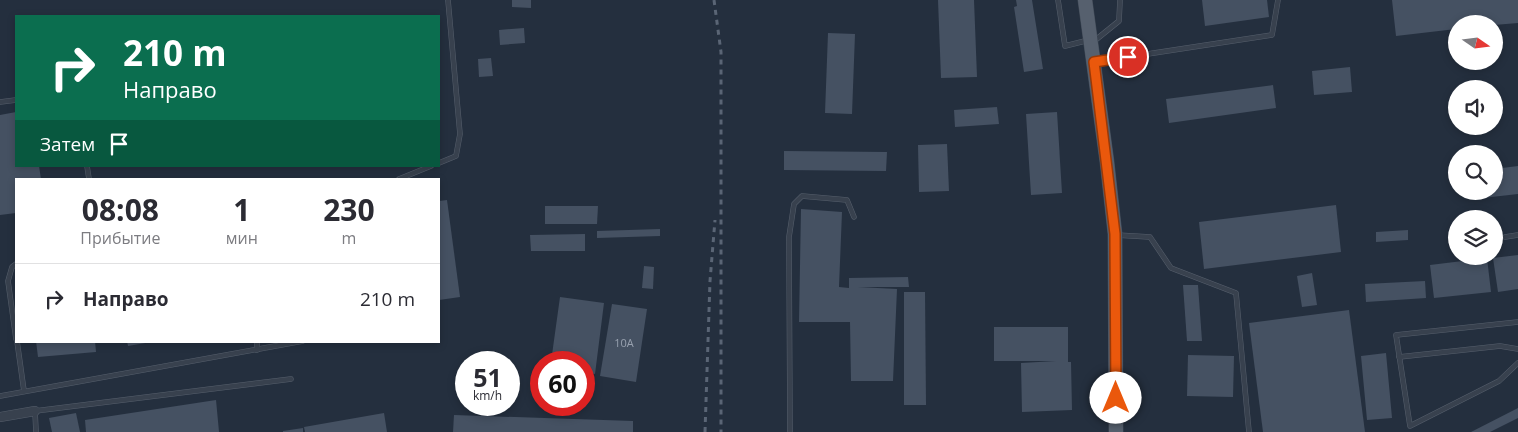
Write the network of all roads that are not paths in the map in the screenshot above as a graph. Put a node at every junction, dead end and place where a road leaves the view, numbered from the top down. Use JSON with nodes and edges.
{"nodes":[{"id":1,"x":448,"y":0,"type":"edge"},
{"id":2,"x":1058,"y":0,"type":"edge"},
{"id":3,"x":1085,"y":0,"type":"edge"},
{"id":4,"x":1120,"y":0,"type":"edge"},
{"id":5,"x":1278,"y":0,"type":"edge"},
{"id":6,"x":1091,"y":41,"type":"junction"},
{"id":7,"x":1094,"y":62,"type":"junction"},
{"id":8,"x":15,"y":100,"type":"edge"},
{"id":9,"x":0,"y":102,"type":"edge"},
{"id":10,"x":440,"y":163,"type":"edge"},
{"id":11,"x":429,"y":167,"type":"edge"},
{"id":12,"x":401,"y":178,"type":"edge"},
{"id":13,"x":854,"y":218,"type":"dead end"},
{"id":14,"x":1115,"y":234,"type":"junction"},
{"id":15,"x":1518,"y":235,"type":"edge"},
{"id":16,"x":1506,"y":236,"type":"dead end"},
{"id":17,"x":15,"y":265,"type":"edge"},
{"id":18,"x":1518,"y":322,"type":"edge"},
{"id":19,"x":15,"y":333,"type":"edge"},
{"id":20,"x":16,"y":343,"type":"edge"},
{"id":21,"x":257,"y":343,"type":"edge"},
{"id":22,"x":294,"y":343,"type":"edge"},
{"id":23,"x":1518,"y":349,"type":"edge"},
{"id":24,"x":257,"y":350,"type":"junction"},
{"id":25,"x":1399,"y":357,"type":"junction"},
{"id":26,"x":1518,"y":363,"type":"edge"},
{"id":27,"x":291,"y":379,"type":"dead end"},
{"id":28,"x":24,"y":391,"type":"junction"},
{"id":29,"x":0,"y":396,"type":"edge"},
{"id":30,"x":35,"y":411,"type":"junction"},
{"id":31,"x":0,"y":417,"type":"edge"},
{"id":32,"x":36,"y":432,"type":"edge"},
{"id":33,"x":790,"y":432,"type":"edge"},
{"id":34,"x":1116,"y":432,"type":"edge"},
{"id":35,"x":1249,"y":432,"type":"edge"}],
"edges":[{"from":1,"to":10,"type":"lane"},
{"from":2,"to":6,"type":"lane"},
{"from":3,"to":6,"type":"main road"},
{"from":4,"to":6,"type":"lane"},
{"from":5,"to":7,"type":"lane"},
{"from":6,"to":7,"type":"main road"},
{"from":7,"to":14,"type":"main road"},
{"from":8,"to":9,"type":"lane"},
{"from":11,"to":12,"type":"lane"},
{"from":13,"to":33,"type":"lane"},
{"from":14,"to":34,"type":"main road"},
{"from":14,"to":35,"type":"lane"},
{"from":15,"to":16,"type":"lane"},
{"from":17,"to":19,"type":"lane"},
{"from":18,"to":25,"type":"lane"},
{"from":20,"to":28,"type":"lane"},
{"from":21,"to":24,"type":"lane"},
{"from":22,"to":24,"type":"lane"},
{"from":23,"to":25,"type":"lane"},
{"from":24,"to":28,"type":"lane"},
{"from":25,"to":26,"type":"lane"},
{"from":27,"to":30,"type":"lane"},
{"from":28,"to":29,"type":"lane"},
{"from":30,"to":31,"type":"street"},
{"from":30,"to":32,"type":"lane"}]}
